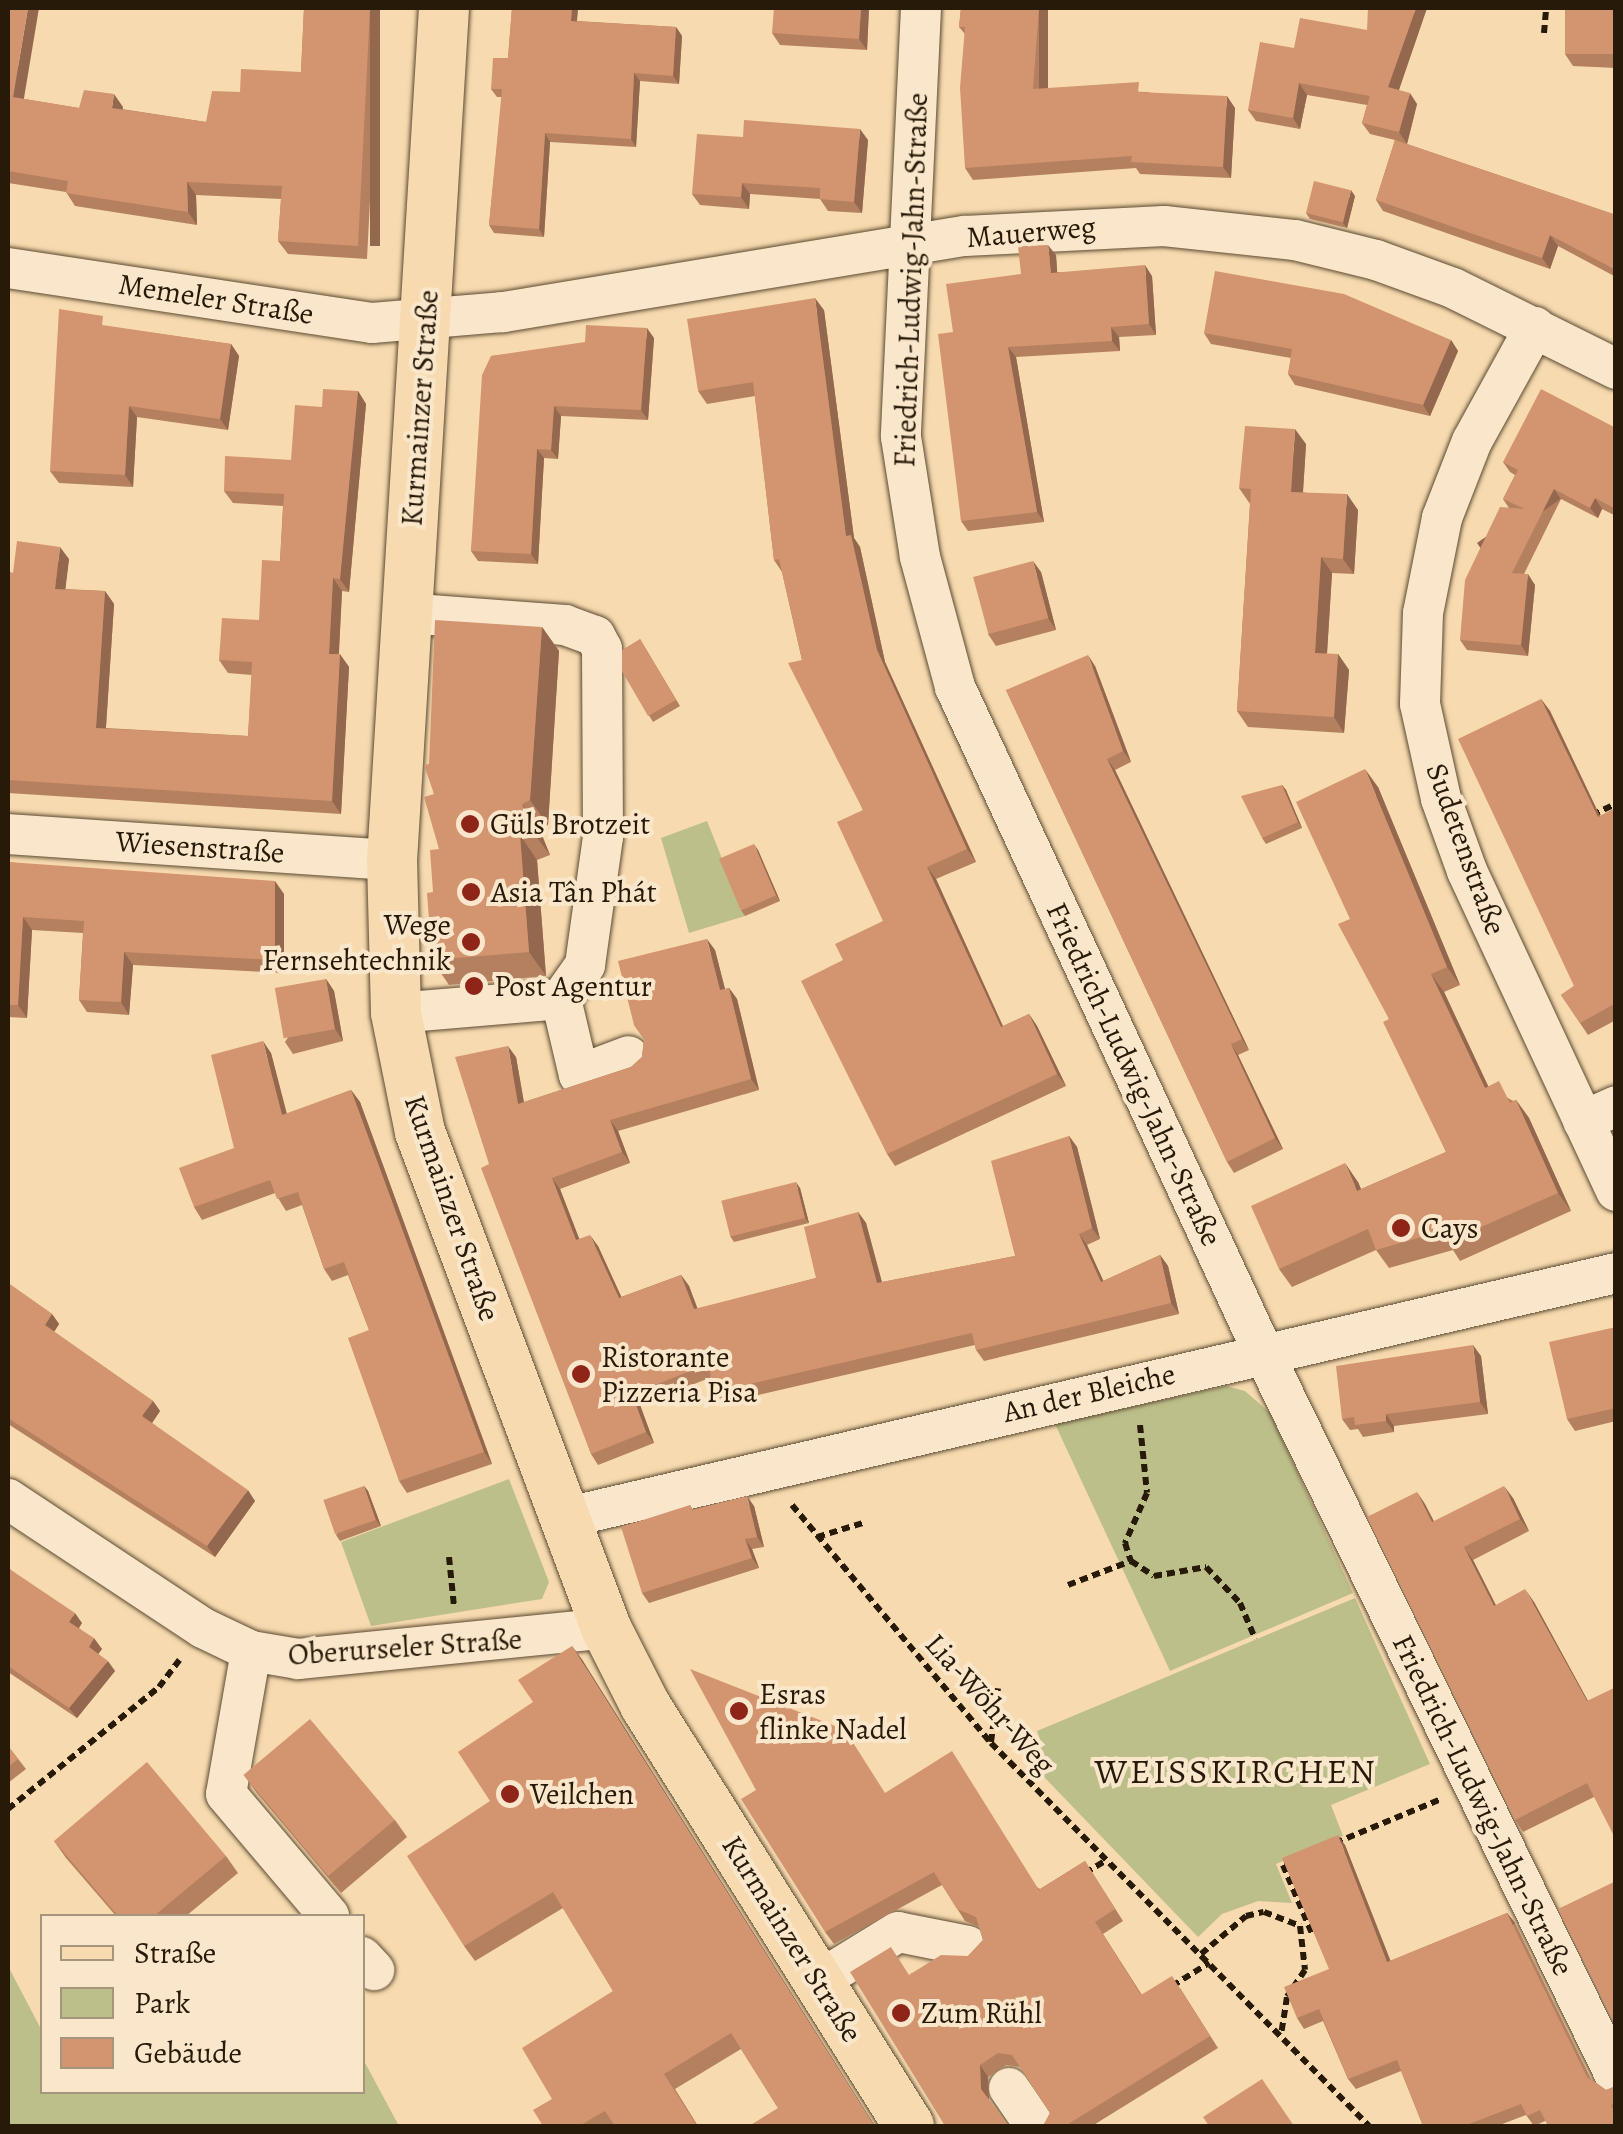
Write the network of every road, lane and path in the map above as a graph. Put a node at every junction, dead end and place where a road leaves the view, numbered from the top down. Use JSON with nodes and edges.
{"nodes":[{"id":1,"x":444,"y":8,"type":"edge"},
{"id":2,"x":921,"y":8,"type":"edge"},
{"id":3,"x":1546,"y":8,"type":"edge"},
{"id":4,"x":1544,"y":33,"type":"dead end"},
{"id":5,"x":906,"y":247,"type":"junction"},
{"id":6,"x":8,"y":268,"type":"edge"},
{"id":7,"x":425,"y":320,"type":"junction"},
{"id":8,"x":1535,"y":327,"type":"junction"},
{"id":9,"x":1616,"y":369,"type":"edge"},
{"id":10,"x":406,"y":614,"type":"junction"},
{"id":11,"x":1616,"y":804,"type":"edge"},
{"id":12,"x":1582,"y":819,"type":"edge"},
{"id":13,"x":8,"y":834,"type":"edge"},
{"id":14,"x":392,"y":860,"type":"junction"},
{"id":15,"x":561,"y":999,"type":"junction"},
{"id":16,"x":396,"y":1013,"type":"junction"},
{"id":17,"x":629,"y":1056,"type":"dead end"},
{"id":18,"x":1599,"y":1114,"type":"edge"},
{"id":19,"x":1616,"y":1192,"type":"edge"},
{"id":20,"x":1616,"y":1272,"type":"edge"},
{"id":21,"x":1263,"y":1352,"type":"junction"},
{"id":22,"x":1127,"y":1386,"type":"junction"},
{"id":23,"x":763,"y":1468,"type":"junction"},
{"id":24,"x":8,"y":1499,"type":"edge"},
{"id":25,"x":564,"y":1518,"type":"junction"},
{"id":26,"x":866,"y":1522,"type":"dead end"},
{"id":27,"x":817,"y":1536,"type":"junction"},
{"id":28,"x":1131,"y":1561,"type":"junction"},
{"id":29,"x":1068,"y":1585,"type":"dead end"},
{"id":30,"x":203,"y":1628,"type":"junction"},
{"id":31,"x":606,"y":1628,"type":"junction"},
{"id":32,"x":1255,"y":1639,"type":"dead end"},
{"id":33,"x":250,"y":1652,"type":"junction"},
{"id":34,"x":998,"y":1688,"type":"dead end"},
{"id":35,"x":991,"y":1743,"type":"junction"},
{"id":36,"x":1473,"y":1786,"type":"junction"},
{"id":37,"x":8,"y":1809,"type":"edge"},
{"id":38,"x":1318,"y":1850,"type":"edge"},
{"id":39,"x":1300,"y":1858,"type":"edge"},
{"id":40,"x":1105,"y":1860,"type":"junction"},
{"id":41,"x":1074,"y":1880,"type":"edge"},
{"id":42,"x":327,"y":1914,"type":"edge"},
{"id":43,"x":1327,"y":1930,"type":"edge"},
{"id":44,"x":1309,"y":1938,"type":"junction"},
{"id":45,"x":968,"y":1946,"type":"dead end"},
{"id":46,"x":1201,"y":1954,"type":"junction"},
{"id":47,"x":1209,"y":1963,"type":"junction"},
{"id":48,"x":818,"y":1982,"type":"junction"},
{"id":49,"x":1159,"y":1994,"type":"edge"},
{"id":50,"x":1281,"y":2036,"type":"junction"},
{"id":51,"x":1616,"y":2077,"type":"edge"},
{"id":52,"x":1009,"y":2088,"type":"dead end"},
{"id":53,"x":909,"y":2126,"type":"edge"},
{"id":54,"x":1035,"y":2126,"type":"edge"},
{"id":55,"x":1369,"y":2126,"type":"edge"}],
"edges":[{"from":1,"to":7,"type":"main road","name":"Kurmainzer Straße"},
{"from":2,"to":5,"type":"street","name":"Friedrich-Ludwig-Jahn-Straße"},
{"from":3,"to":4,"type":"path"},
{"from":5,"to":7,"type":"street","name":"Mauerweg"},
{"from":5,"to":8,"type":"street","name":"Mauerweg"},
{"from":5,"to":21,"type":"street","name":"Friedrich-Ludwig-Jahn-Straße"},
{"from":6,"to":7,"type":"street","name":"Memeler Straße"},
{"from":7,"to":10,"type":"main road","name":"Kurmainzer Straße"},
{"from":8,"to":9,"type":"street","name":"Mauerweg"},
{"from":8,"to":18,"type":"street","name":"Sudetenstraße"},
{"from":10,"to":14,"type":"main road","name":"Kurmainzer Straße"},
{"from":10,"to":15,"type":"street"},
{"from":11,"to":12,"type":"path"},
{"from":13,"to":14,"type":"street","name":"Wiesenstraße"},
{"from":14,"to":16,"type":"main road","name":"Kurmainzer Straße"},
{"from":15,"to":16,"type":"street"},
{"from":15,"to":17,"type":"street"},
{"from":16,"to":25,"type":"main road","name":"Kurmainzer Straße"},
{"from":18,"to":19,"type":"street","name":"Sudetenstraße"},
{"from":20,"to":21,"type":"street","name":"An der Bleiche"},
{"from":21,"to":22,"type":"street","name":"An der Bleiche"},
{"from":21,"to":36,"type":"street","name":"Friedrich-Ludwig-Jahn-Straße"},
{"from":22,"to":23,"type":"street","name":"An der Bleiche"},
{"from":22,"to":28,"type":"path"},
{"from":23,"to":25,"type":"street","name":"An der Bleiche"},
{"from":23,"to":27,"type":"path","name":"Lia-Wöhr-Weg"},
{"from":24,"to":30,"type":"street","name":"Oberurseler Straße"},
{"from":25,"to":31,"type":"main road","name":"Kurmainzer Straße"},
{"from":26,"to":27,"type":"path"},
{"from":27,"to":35,"type":"path","name":"Lia-Wöhr-Weg"},
{"from":28,"to":29,"type":"path"},
{"from":28,"to":32,"type":"path"},
{"from":30,"to":33,"type":"street","name":"Oberurseler Straße"},
{"from":30,"to":37,"type":"path"},
{"from":31,"to":33,"type":"street","name":"Oberurseler Straße"},
{"from":31,"to":48,"type":"main road","name":"Kurmainzer Straße"},
{"from":33,"to":42,"type":"street"},
{"from":34,"to":35,"type":"path"},
{"from":35,"to":40,"type":"path","name":"Lia-Wöhr-Weg"},
{"from":36,"to":38,"type":"path"},
{"from":36,"to":51,"type":"street","name":"Friedrich-Ludwig-Jahn-Straße"},
{"from":39,"to":44,"type":"path"},
{"from":40,"to":41,"type":"path"},
{"from":40,"to":46,"type":"path","name":"Lia-Wöhr-Weg"},
{"from":43,"to":44,"type":"path"},
{"from":44,"to":46,"type":"path"},
{"from":44,"to":50,"type":"path"},
{"from":45,"to":48,"type":"street"},
{"from":46,"to":47,"type":"path","name":"Lia-Wöhr-Weg"},
{"from":47,"to":49,"type":"path"},
{"from":47,"to":50,"type":"path","name":"Lia-Wöhr-Weg"},
{"from":48,"to":53,"type":"main road","name":"Kurmainzer Straße"},
{"from":50,"to":55,"type":"path","name":"Lia-Wöhr-Weg"},
{"from":52,"to":54,"type":"street"}]}
